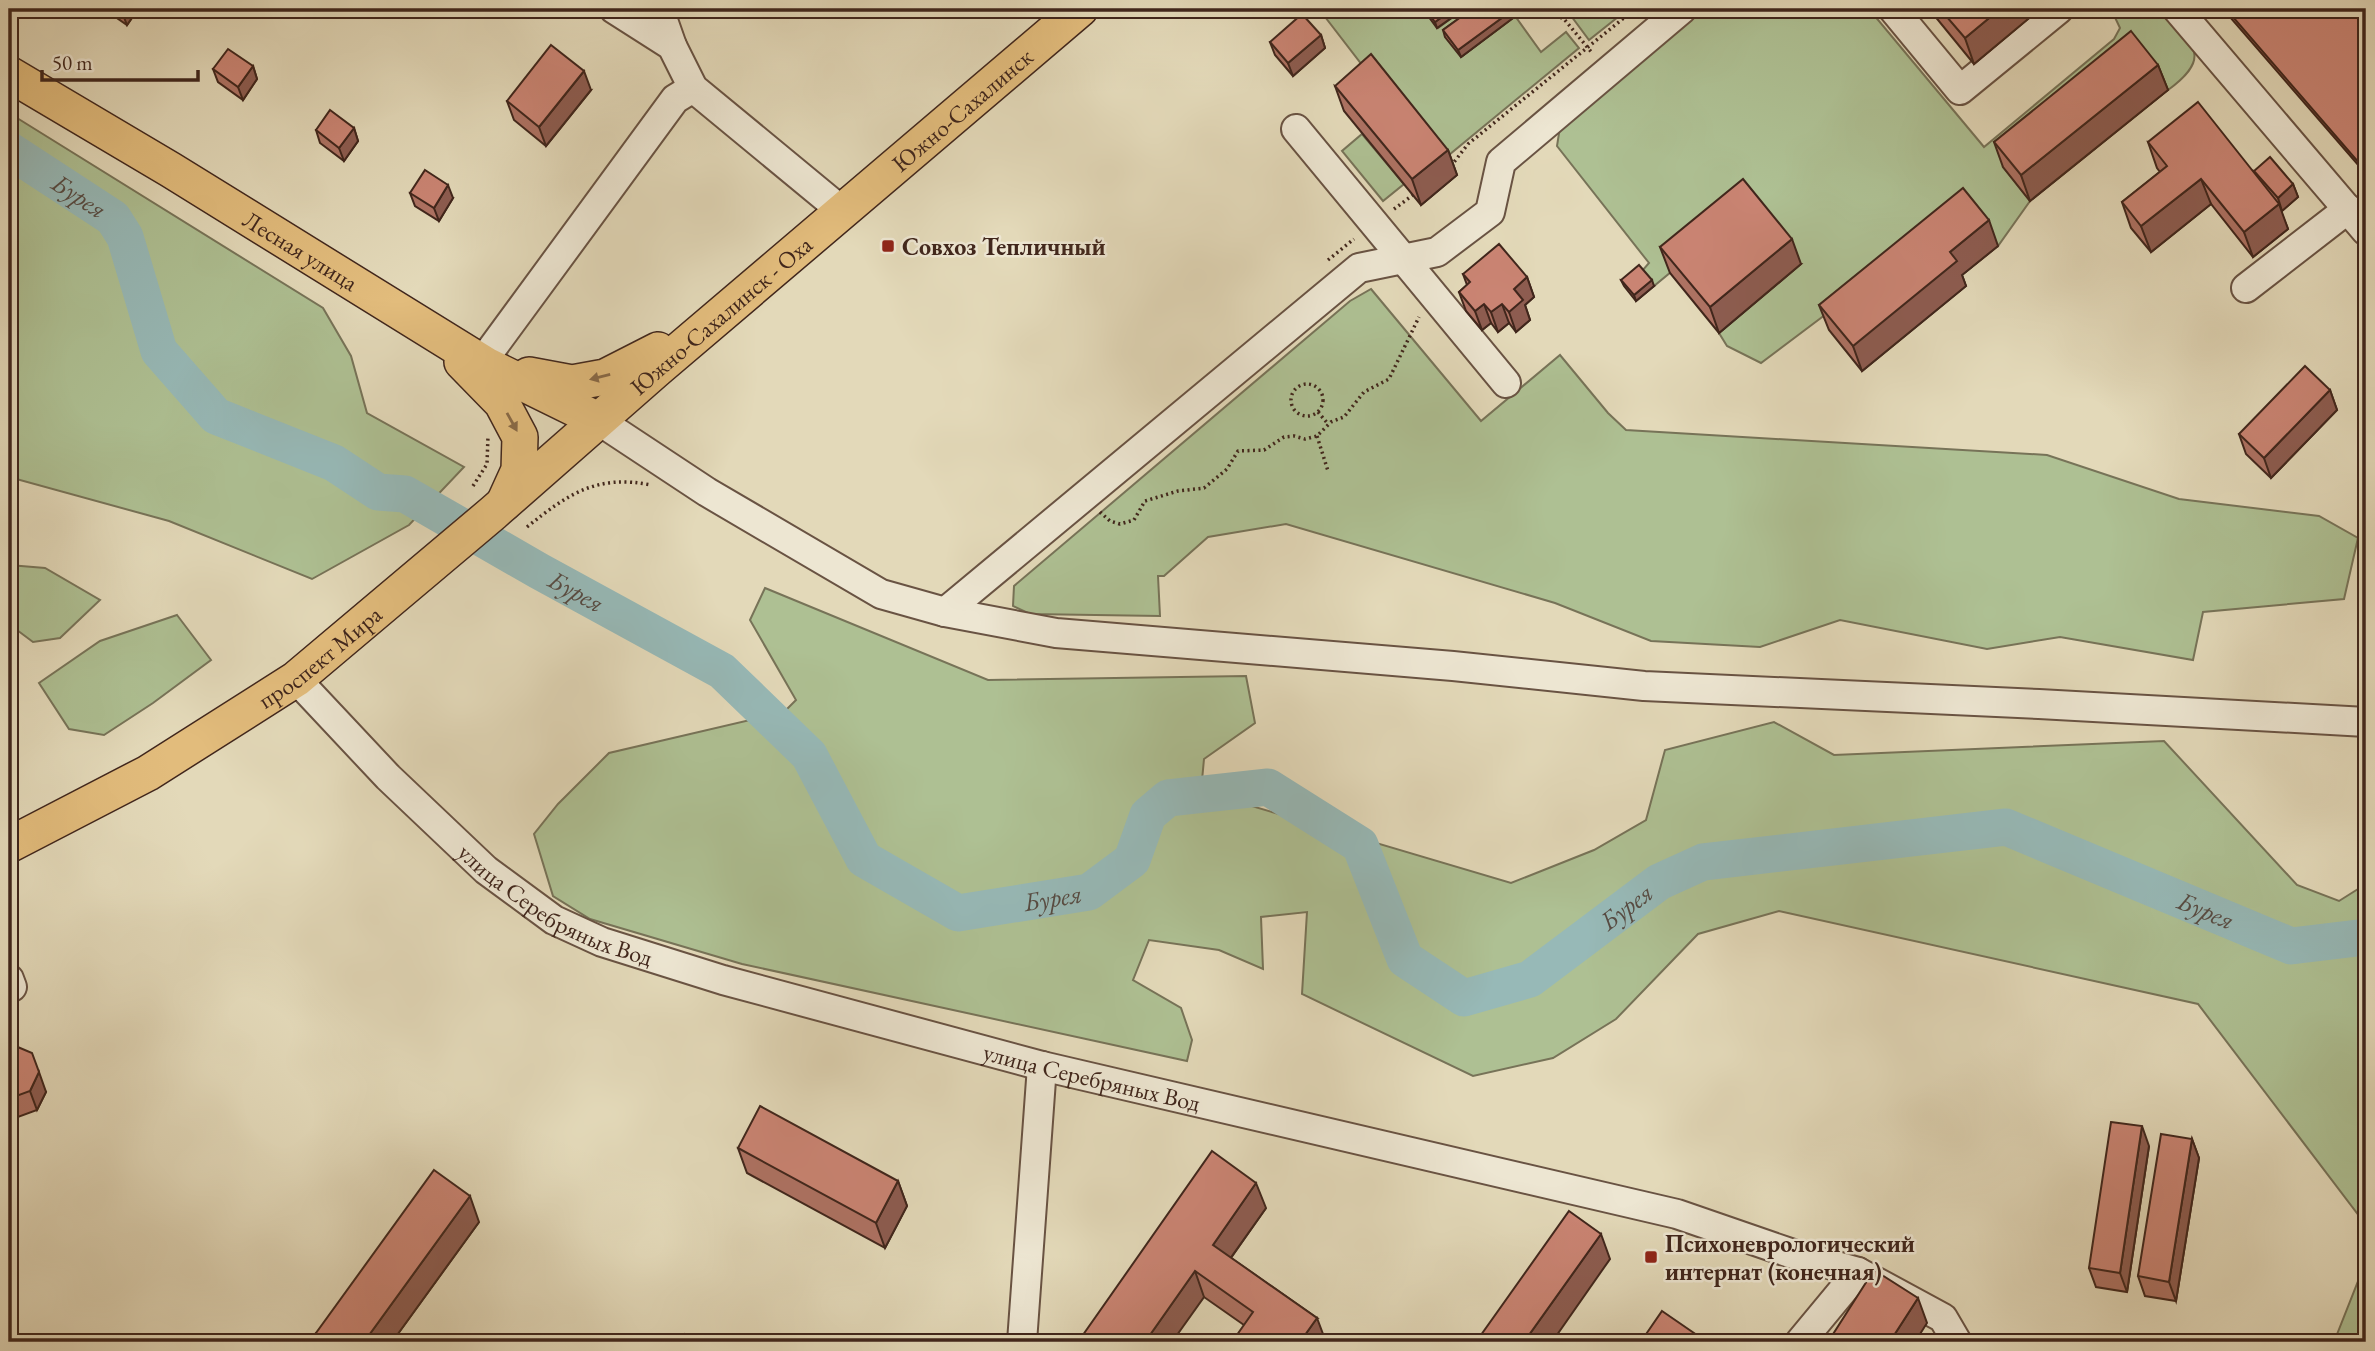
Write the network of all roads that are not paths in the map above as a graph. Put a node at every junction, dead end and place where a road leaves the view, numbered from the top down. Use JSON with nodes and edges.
{"nodes":[{"id":1,"x":614,"y":9,"type":"edge"},
{"id":2,"x":659,"y":9,"type":"edge"},
{"id":3,"x":1080,"y":9,"type":"edge"},
{"id":4,"x":1682,"y":9,"type":"edge"},
{"id":5,"x":1893,"y":9,"type":"edge"},
{"id":6,"x":2059,"y":9,"type":"edge"},
{"id":7,"x":2177,"y":9,"type":"edge"},
{"id":8,"x":673,"y":46,"type":"junction"},
{"id":9,"x":9,"y":74,"type":"edge"},
{"id":10,"x":693,"y":88,"type":"junction"},
{"id":11,"x":1296,"y":129,"type":"dead end"},
{"id":12,"x":842,"y":211,"type":"junction"},
{"id":13,"x":2357,"y":220,"type":"edge"},
{"id":14,"x":1402,"y":259,"type":"junction"},
{"id":15,"x":2246,"y":288,"type":"dead end"},
{"id":16,"x":743,"y":295,"type":"junction"},
{"id":17,"x":436,"y":334,"type":"junction"},
{"id":18,"x":489,"y":366,"type":"junction"},
{"id":19,"x":1506,"y":383,"type":"dead end"},
{"id":20,"x":598,"y":420,"type":"junction"},
{"id":21,"x":499,"y":508,"type":"junction"},
{"id":22,"x":945,"y":612,"type":"junction"},
{"id":23,"x":296,"y":679,"type":"junction"},
{"id":24,"x":2366,"y":722,"type":"edge"},
{"id":25,"x":9,"y":845,"type":"edge"},
{"id":26,"x":1042,"y":1066,"type":"junction"},
{"id":27,"x":1858,"y":1272,"type":"junction"},
{"id":28,"x":1022,"y":1342,"type":"edge"},
{"id":29,"x":1800,"y":1342,"type":"edge"},
{"id":30,"x":1957,"y":1342,"type":"edge"}],
"edges":[{"from":1,"to":8,"type":"street"},
{"from":2,"to":8,"type":"street"},
{"from":3,"to":12,"type":"main road","name":"Южно-Сахалинск"},
{"from":4,"to":14,"type":"street"},
{"from":5,"to":6,"type":"street"},
{"from":7,"to":13,"type":"street"},
{"from":8,"to":10,"type":"street"},
{"from":9,"to":17,"type":"main road","name":"Лесная улица"},
{"from":10,"to":12,"type":"street"},
{"from":10,"to":18,"type":"street"},
{"from":11,"to":14,"type":"street"},
{"from":12,"to":16,"type":"main road","name":"Южно-Сахалинск - Оха"},
{"from":13,"to":15,"type":"street"},
{"from":14,"to":19,"type":"street"},
{"from":14,"to":22,"type":"street"},
{"from":16,"to":18,"type":"main road","one_way":true},
{"from":16,"to":20,"type":"main road","name":"Южно-Сахалинск - Оха"},
{"from":17,"to":18,"type":"main road","name":"Лесная улица"},
{"from":17,"to":21,"type":"main road","one_way":true},
{"from":18,"to":20,"type":"main road","name":"Лесная улица"},
{"from":20,"to":21,"type":"main road","name":"проспект Мира"},
{"from":20,"to":22,"type":"street"},
{"from":21,"to":23,"type":"main road","name":"проспект Мира"},
{"from":22,"to":24,"type":"street"},
{"from":23,"to":25,"type":"main road","name":"проспект Мира"},
{"from":23,"to":26,"type":"street","name":"улица Серебряных Вод"},
{"from":26,"to":27,"type":"street","name":"улица Серебряных Вод"},
{"from":26,"to":28,"type":"street"},
{"from":27,"to":29,"type":"street"},
{"from":27,"to":30,"type":"street","name":"улица Серебряных Вод"}]}
